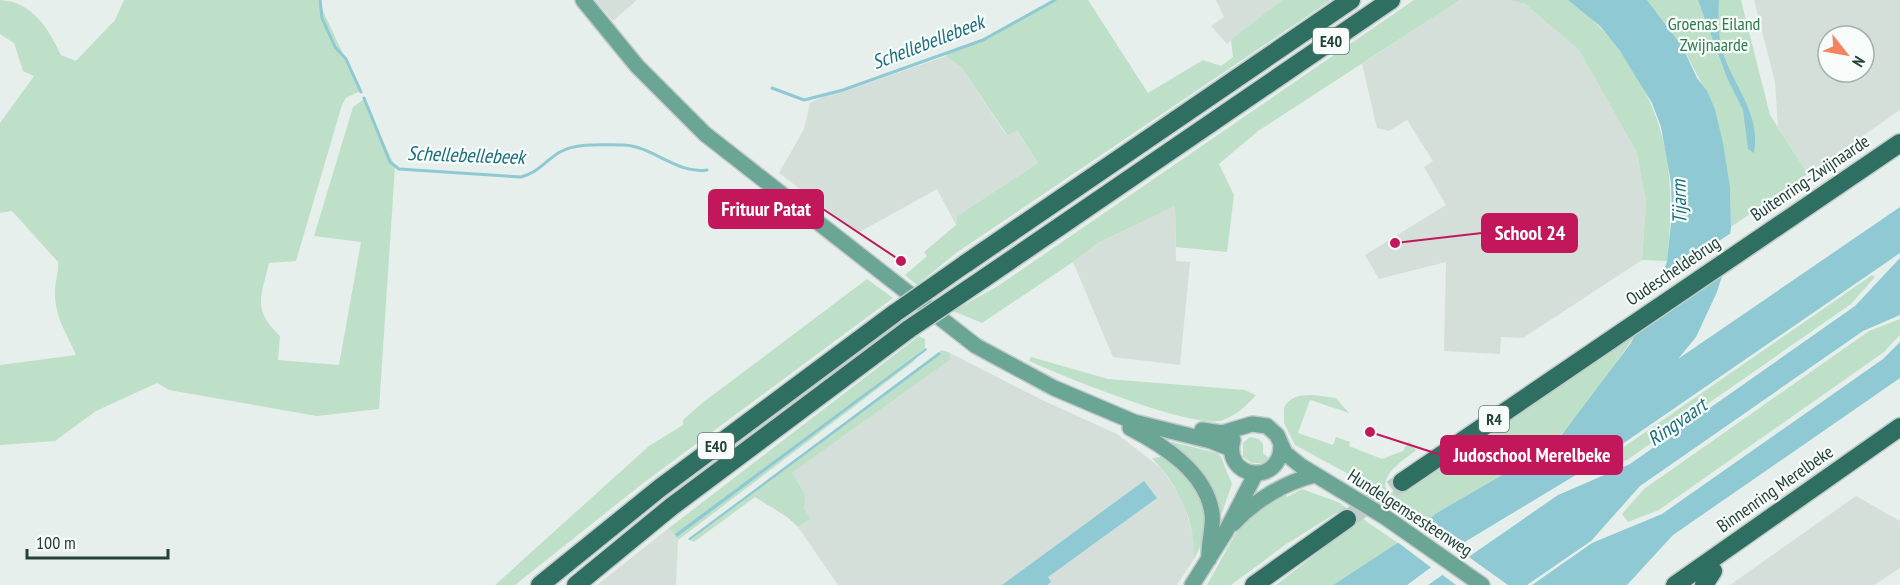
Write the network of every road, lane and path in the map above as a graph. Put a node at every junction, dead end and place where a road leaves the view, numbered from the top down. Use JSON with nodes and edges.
{"nodes":[{"id":1,"x":583,"y":0,"type":"edge"},
{"id":2,"x":1351,"y":0,"type":"edge"},
{"id":3,"x":1391,"y":0,"type":"edge"},
{"id":4,"x":1900,"y":143,"type":"edge"},
{"id":5,"x":1744,"y":248,"type":"joint"},
{"id":6,"x":1054,"y":388,"type":"junction"},
{"id":7,"x":1100,"y":406,"type":"junction"},
{"id":8,"x":1900,"y":427,"type":"edge"},
{"id":9,"x":1242,"y":428,"type":"junction"},
{"id":10,"x":1281,"y":445,"type":"junction"},
{"id":11,"x":1231,"y":449,"type":"junction"},
{"id":12,"x":1274,"y":466,"type":"junction"},
{"id":13,"x":1240,"y":467,"type":"junction"},
{"id":14,"x":1256,"y":473,"type":"junction"},
{"id":15,"x":1315,"y":476,"type":"junction"},
{"id":16,"x":1402,"y":482,"type":"tunnel mouth"},
{"id":17,"x":1817,"y":485,"type":"junction"},
{"id":18,"x":1347,"y":519,"type":"tunnel mouth"},
{"id":19,"x":1221,"y":538,"type":"junction"},
{"id":20,"x":1209,"y":559,"type":"junction"},
{"id":21,"x":1709,"y":578,"type":"edge"},
{"id":22,"x":540,"y":585,"type":"edge"},
{"id":23,"x":576,"y":585,"type":"edge"},
{"id":24,"x":1192,"y":585,"type":"edge"},
{"id":25,"x":1254,"y":585,"type":"edge"},
{"id":26,"x":1482,"y":585,"type":"edge"},
{"id":27,"x":1675,"y":585,"type":"edge"},
{"id":28,"x":1694,"y":585,"type":"edge"}],
"edges":[{"from":1,"to":6,"type":"main road","name":"Hundelgemsesteenweg"},
{"from":2,"to":22,"type":"highway","number":"E40","bridge":true},
{"from":3,"to":23,"type":"highway","number":"E40","bridge":true},
{"from":4,"to":5,"type":"highway","name":"Buitenring-Zwijnaarde","number":"R4"},
{"from":5,"to":16,"type":"highway","name":"Oudescheldebrug","number":"R4"},
{"from":6,"to":7,"type":"main road","name":"Hundelgemsesteenweg"},
{"from":6,"to":20,"type":"main road","name":"Hundelgemsesteenweg"},
{"from":7,"to":9,"type":"main road","name":"Hundelgemsesteenweg"},
{"from":7,"to":11,"type":"main road","name":"Hundelgemsesteenweg"},
{"from":8,"to":17,"type":"highway","name":"Binnenring Merelbeke"},
{"from":9,"to":10,"type":"main road","name":"Hundelgemsesteenweg"},
{"from":9,"to":11,"type":"main road"},
{"from":10,"to":12,"type":"main road"},
{"from":10,"to":15,"type":"main road","name":"Hundelgemsesteenweg"},
{"from":11,"to":13,"type":"main road"},
{"from":12,"to":14,"type":"main road"},
{"from":12,"to":15,"type":"main road","name":"Hundelgemsesteenweg"},
{"from":13,"to":14,"type":"main road"},
{"from":13,"to":19,"type":"main road"},
{"from":14,"to":19,"type":"main road"},
{"from":15,"to":19,"type":"main road"},
{"from":15,"to":26,"type":"main road","name":"Hundelgemsesteenweg"},
{"from":17,"to":21,"type":"highway"},
{"from":17,"to":27,"type":"highway","name":"Binnenring Merelbeke"},
{"from":18,"to":25,"type":"highway"},
{"from":19,"to":20,"type":"main road"},
{"from":20,"to":24,"type":"main road"},
{"from":21,"to":28,"type":"highway"}]}
